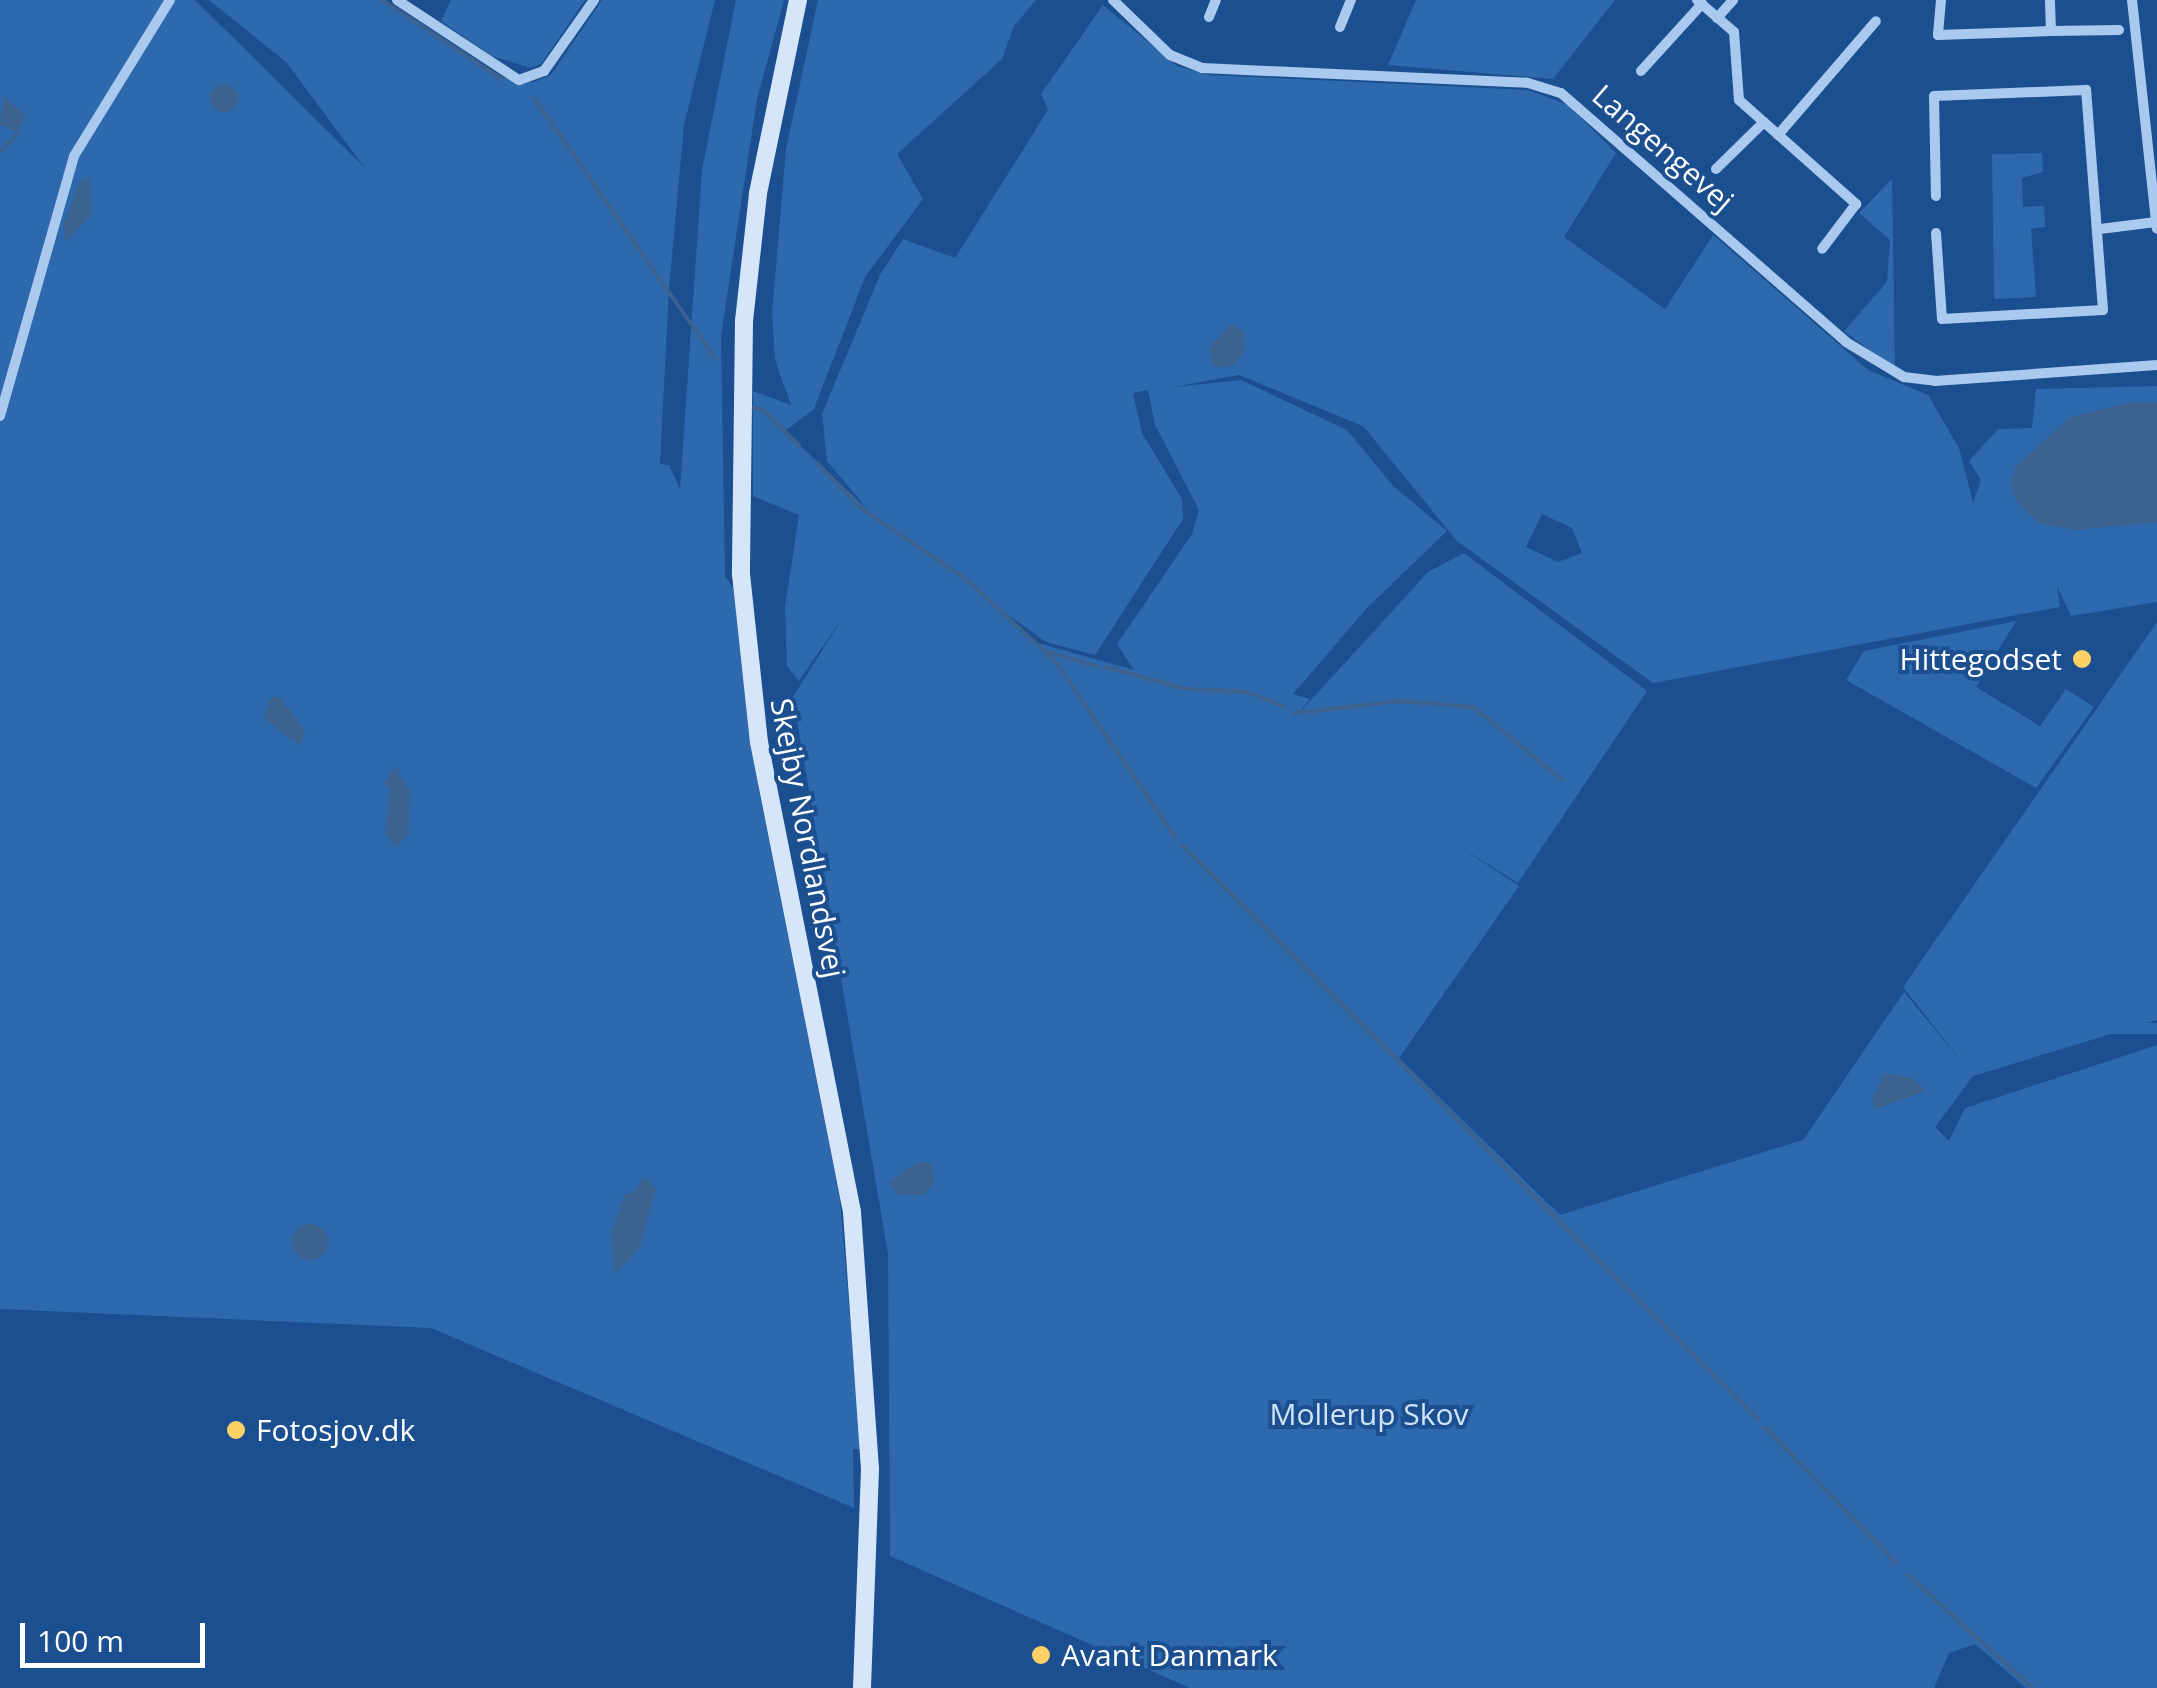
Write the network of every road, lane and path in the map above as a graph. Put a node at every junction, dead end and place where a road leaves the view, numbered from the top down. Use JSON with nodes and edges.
{"nodes":[{"id":1,"x":170,"y":0,"type":"edge"},
{"id":2,"x":397,"y":0,"type":"edge"},
{"id":3,"x":594,"y":0,"type":"edge"},
{"id":4,"x":798,"y":0,"type":"edge"},
{"id":5,"x":1114,"y":0,"type":"edge"},
{"id":6,"x":1216,"y":0,"type":"edge"},
{"id":7,"x":1350,"y":0,"type":"edge"},
{"id":8,"x":1733,"y":0,"type":"edge"},
{"id":9,"x":1941,"y":0,"type":"edge"},
{"id":10,"x":2050,"y":0,"type":"edge"},
{"id":11,"x":2132,"y":0,"type":"edge"},
{"id":12,"x":1699,"y":2,"type":"edge"},
{"id":13,"x":1209,"y":17,"type":"dead end"},
{"id":14,"x":1717,"y":18,"type":"junction"},
{"id":15,"x":1876,"y":21,"type":"dead end"},
{"id":16,"x":1340,"y":27,"type":"dead end"},
{"id":17,"x":2119,"y":30,"type":"dead end"},
{"id":18,"x":2051,"y":31,"type":"junction"},
{"id":19,"x":1641,"y":71,"type":"dead end"},
{"id":20,"x":1764,"y":122,"type":"junction"},
{"id":21,"x":1778,"y":135,"type":"junction"},
{"id":22,"x":2152,"y":137,"type":"edge"},
{"id":23,"x":1716,"y":169,"type":"dead end"},
{"id":24,"x":1936,"y":196,"type":"dead end"},
{"id":25,"x":2157,"y":226,"type":"edge"},
{"id":26,"x":2100,"y":230,"type":"junction"},
{"id":27,"x":1936,"y":233,"type":"dead end"},
{"id":28,"x":1822,"y":249,"type":"dead end"},
{"id":29,"x":2157,"y":366,"type":"edge"},
{"id":30,"x":0,"y":416,"type":"edge"},
{"id":31,"x":862,"y":1688,"type":"edge"}],
"edges":[{"from":1,"to":30,"type":"street"},
{"from":2,"to":3,"type":"street"},
{"from":4,"to":31,"type":"street","name":"Skejby Nordlandsvej"},
{"from":5,"to":29,"type":"street","name":"Langengevej"},
{"from":6,"to":13,"type":"street"},
{"from":7,"to":16,"type":"street"},
{"from":8,"to":14,"type":"street"},
{"from":9,"to":18,"type":"street"},
{"from":10,"to":18,"type":"street"},
{"from":11,"to":22,"type":"street"},
{"from":12,"to":14,"type":"street"},
{"from":12,"to":19,"type":"street"},
{"from":14,"to":20,"type":"street"},
{"from":15,"to":21,"type":"street"},
{"from":17,"to":18,"type":"street"},
{"from":20,"to":21,"type":"street"},
{"from":20,"to":23,"type":"street"},
{"from":21,"to":28,"type":"street"},
{"from":22,"to":25,"type":"street"},
{"from":24,"to":26,"type":"street"},
{"from":25,"to":26,"type":"street"},
{"from":26,"to":27,"type":"street"}]}
